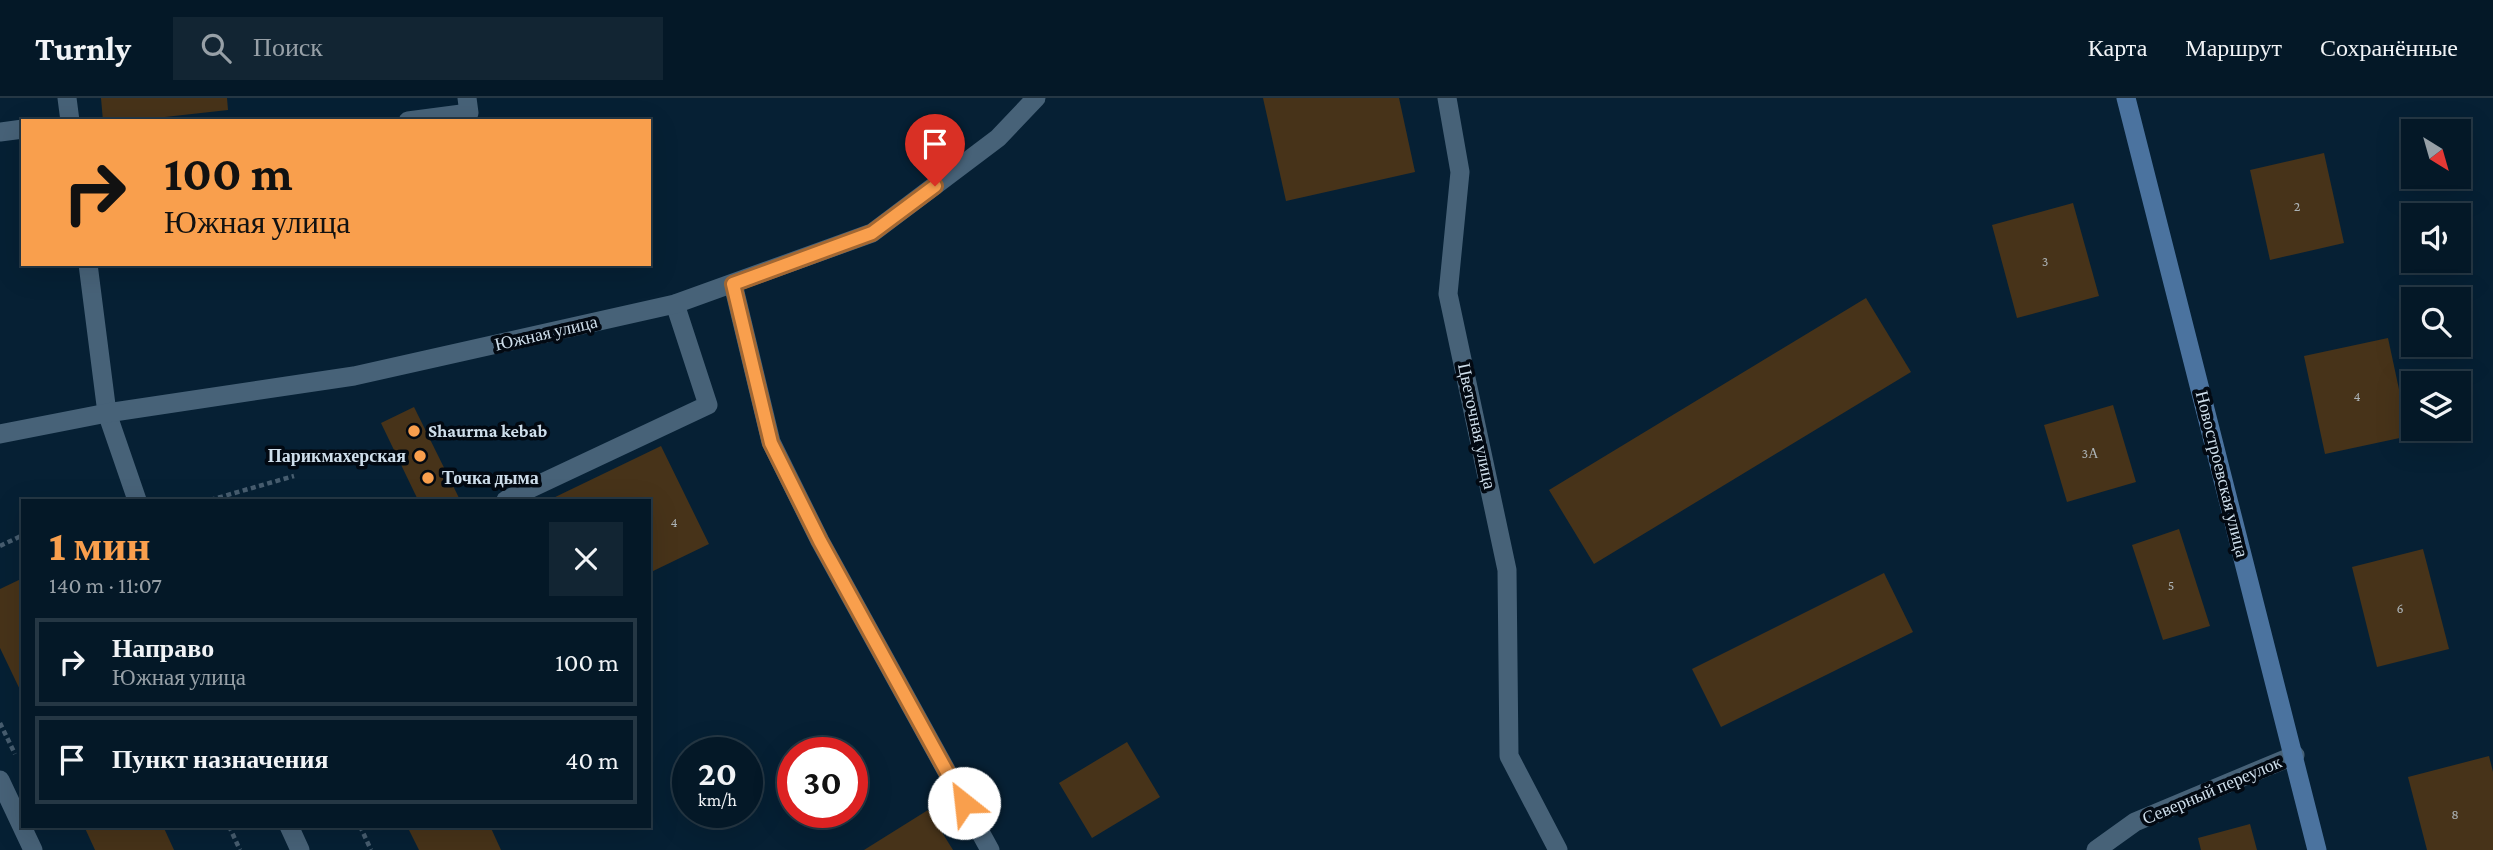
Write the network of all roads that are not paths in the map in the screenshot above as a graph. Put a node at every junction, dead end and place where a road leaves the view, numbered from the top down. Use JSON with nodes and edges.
{"nodes":[{"id":1,"x":67,"y":98,"type":"edge"},
{"id":2,"x":467,"y":98,"type":"edge"},
{"id":3,"x":1036,"y":98,"type":"edge"},
{"id":4,"x":1447,"y":98,"type":"edge"},
{"id":5,"x":2126,"y":98,"type":"edge"},
{"id":6,"x":70,"y":119,"type":"edge"},
{"id":7,"x":423,"y":119,"type":"edge"},
{"id":8,"x":21,"y":130,"type":"edge"},
{"id":9,"x":0,"y":132,"type":"edge"},
{"id":10,"x":88,"y":266,"type":"edge"},
{"id":11,"x":733,"y":284,"type":"junction"},
{"id":12,"x":674,"y":304,"type":"junction"},
{"id":13,"x":107,"y":413,"type":"junction"},
{"id":14,"x":0,"y":434,"type":"edge"},
{"id":15,"x":137,"y":499,"type":"edge"},
{"id":16,"x":508,"y":499,"type":"edge"},
{"id":17,"x":2295,"y":755,"type":"junction"},
{"id":18,"x":0,"y":780,"type":"edge"},
{"id":19,"x":21,"y":825,"type":"edge"},
{"id":20,"x":23,"y":828,"type":"edge"},
{"id":21,"x":290,"y":828,"type":"edge"},
{"id":22,"x":33,"y":850,"type":"edge"},
{"id":23,"x":300,"y":850,"type":"edge"},
{"id":24,"x":990,"y":850,"type":"edge"},
{"id":25,"x":1558,"y":850,"type":"edge"},
{"id":26,"x":2096,"y":850,"type":"edge"},
{"id":27,"x":2318,"y":850,"type":"edge"}],
"edges":[{"from":1,"to":6,"type":"street"},
{"from":2,"to":7,"type":"street"},
{"from":3,"to":11,"type":"street","name":"Южная улица"},
{"from":4,"to":25,"type":"street","name":"Цветочная улица"},
{"from":5,"to":17,"type":"main road","name":"Новостроевская улица"},
{"from":8,"to":9,"type":"street"},
{"from":10,"to":13,"type":"street"},
{"from":11,"to":12,"type":"street","name":"Южная улица"},
{"from":11,"to":24,"type":"street"},
{"from":12,"to":13,"type":"street","name":"Южная улица"},
{"from":12,"to":16,"type":"street"},
{"from":13,"to":14,"type":"street","name":"Южная улица"},
{"from":13,"to":15,"type":"street"},
{"from":17,"to":26,"type":"street","name":"Северный переулок"},
{"from":17,"to":27,"type":"main road","name":"Новостроевская улица"},
{"from":18,"to":19,"type":"street"},
{"from":20,"to":22,"type":"street"},
{"from":21,"to":23,"type":"street"}]}
